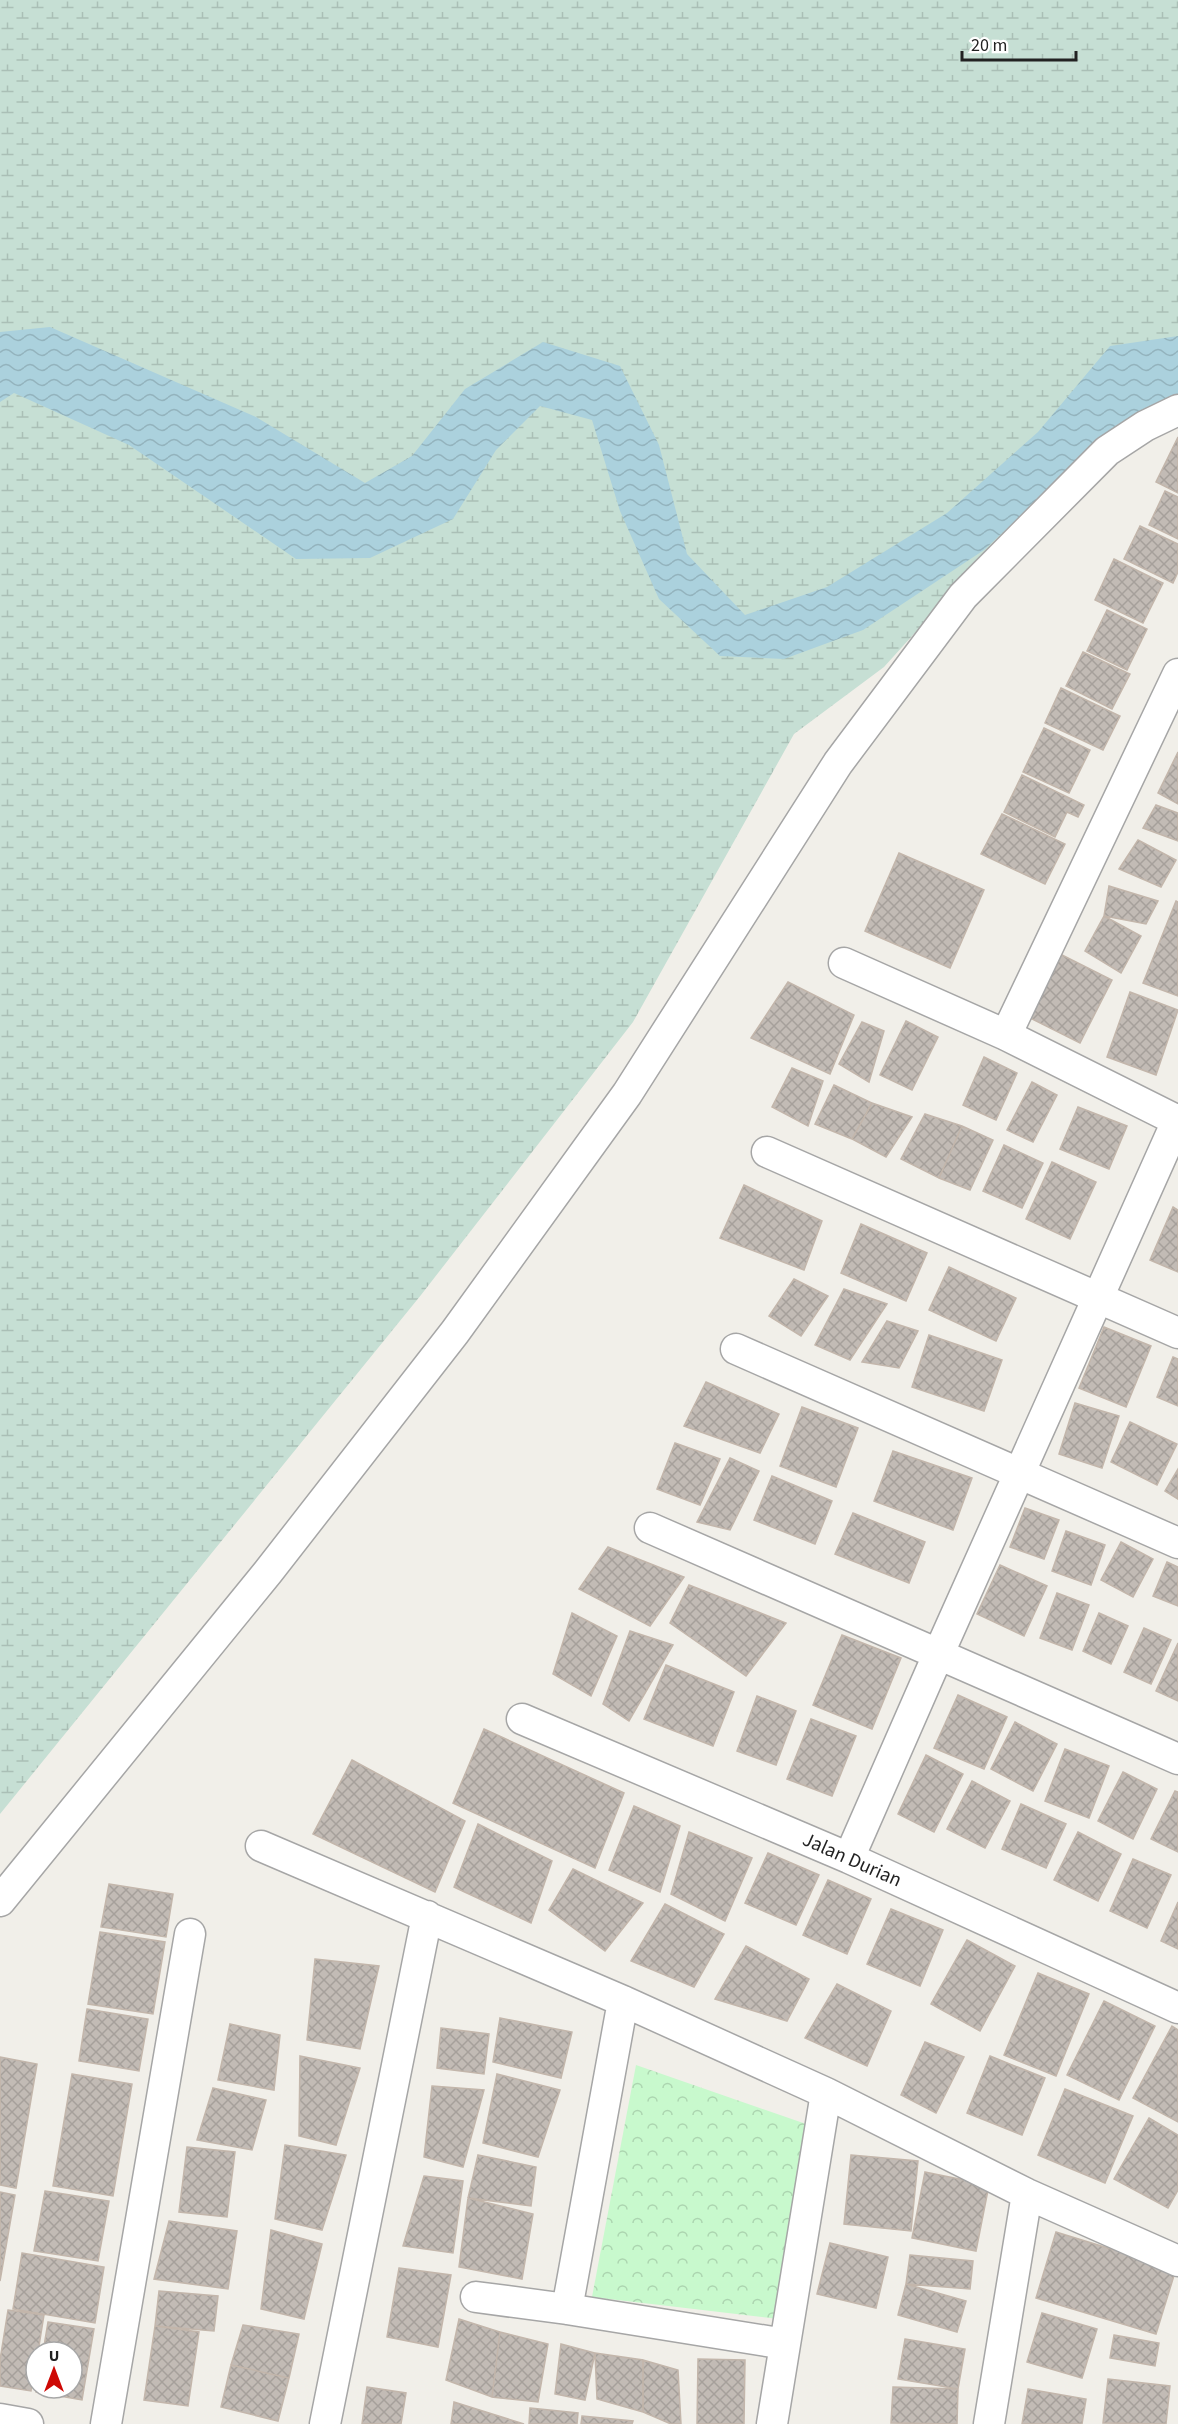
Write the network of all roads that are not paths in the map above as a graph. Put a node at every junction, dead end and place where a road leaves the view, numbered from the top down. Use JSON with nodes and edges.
{"nodes":[{"id":1,"x":1178,"y":410,"type":"edge"},
{"id":2,"x":1178,"y":674,"type":"edge"},
{"id":3,"x":844,"y":963,"type":"dead end"},
{"id":4,"x":1006,"y":1035,"type":"junction"},
{"id":5,"x":1178,"y":1120,"type":"edge"},
{"id":6,"x":767,"y":1152,"type":"dead end"},
{"id":7,"x":1100,"y":1297,"type":"junction"},
{"id":8,"x":1178,"y":1333,"type":"edge"},
{"id":9,"x":736,"y":1349,"type":"dead end"},
{"id":10,"x":1020,"y":1473,"type":"junction"},
{"id":11,"x":650,"y":1528,"type":"dead end"},
{"id":12,"x":1178,"y":1544,"type":"edge"},
{"id":13,"x":938,"y":1655,"type":"junction"},
{"id":14,"x":522,"y":1719,"type":"dead end"},
{"id":15,"x":1178,"y":1759,"type":"edge"},
{"id":16,"x":261,"y":1846,"type":"dead end"},
{"id":17,"x":849,"y":1858,"type":"junction"},
{"id":18,"x":0,"y":1901,"type":"edge"},
{"id":19,"x":427,"y":1916,"type":"junction"},
{"id":20,"x":190,"y":1934,"type":"dead end"},
{"id":21,"x":622,"y":2001,"type":"junction"},
{"id":22,"x":1178,"y":2008,"type":"edge"},
{"id":23,"x":826,"y":2093,"type":"junction"},
{"id":24,"x":1028,"y":2194,"type":"junction"},
{"id":25,"x":1178,"y":2261,"type":"edge"},
{"id":26,"x":476,"y":2297,"type":"dead end"},
{"id":27,"x":567,"y":2309,"type":"junction"},
{"id":28,"x":785,"y":2344,"type":"junction"},
{"id":29,"x":0,"y":2419,"type":"edge"},
{"id":30,"x":28,"y":2424,"type":"edge"},
{"id":31,"x":106,"y":2424,"type":"edge"},
{"id":32,"x":325,"y":2424,"type":"edge"},
{"id":33,"x":772,"y":2424,"type":"edge"},
{"id":34,"x":989,"y":2424,"type":"edge"}],
"edges":[{"from":1,"to":18,"type":"street"},
{"from":2,"to":4,"type":"street"},
{"from":3,"to":4,"type":"street"},
{"from":4,"to":5,"type":"street"},
{"from":5,"to":7,"type":"street"},
{"from":6,"to":7,"type":"street"},
{"from":7,"to":8,"type":"street"},
{"from":7,"to":10,"type":"street"},
{"from":9,"to":10,"type":"street"},
{"from":10,"to":12,"type":"street"},
{"from":10,"to":13,"type":"street"},
{"from":11,"to":13,"type":"street"},
{"from":13,"to":15,"type":"street"},
{"from":13,"to":17,"type":"street"},
{"from":14,"to":17,"type":"street","name":"Jalan Durian"},
{"from":16,"to":19,"type":"street"},
{"from":17,"to":22,"type":"street","name":"Jalan Durian"},
{"from":19,"to":21,"type":"street"},
{"from":19,"to":32,"type":"street"},
{"from":20,"to":31,"type":"street"},
{"from":21,"to":23,"type":"street"},
{"from":21,"to":27,"type":"street"},
{"from":23,"to":24,"type":"street"},
{"from":23,"to":28,"type":"street"},
{"from":24,"to":25,"type":"street"},
{"from":24,"to":34,"type":"street"},
{"from":26,"to":27,"type":"street"},
{"from":27,"to":28,"type":"street"},
{"from":28,"to":33,"type":"street"},
{"from":29,"to":30,"type":"street"}]}
